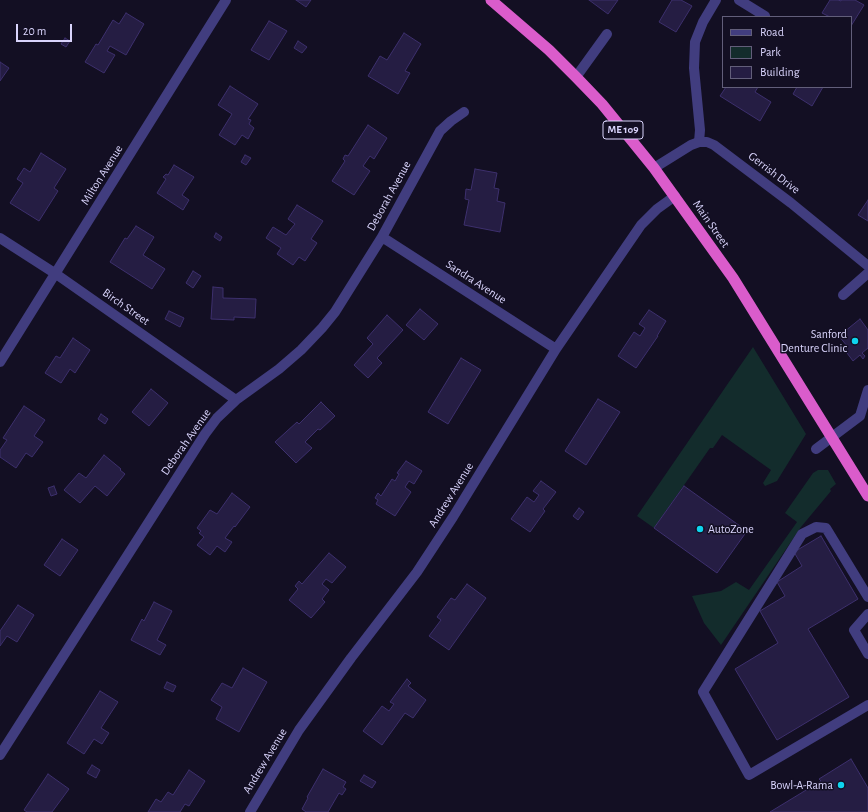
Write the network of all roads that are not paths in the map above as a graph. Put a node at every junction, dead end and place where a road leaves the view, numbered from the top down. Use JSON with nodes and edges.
{"nodes":[{"id":1,"x":226,"y":0,"type":"edge"},
{"id":2,"x":491,"y":0,"type":"edge"},
{"id":3,"x":716,"y":0,"type":"edge"},
{"id":4,"x":739,"y":0,"type":"edge"},
{"id":5,"x":765,"y":16,"type":"dead end"},
{"id":6,"x":607,"y":34,"type":"dead end"},
{"id":7,"x":576,"y":77,"type":"junction"},
{"id":8,"x":464,"y":112,"type":"dead end"},
{"id":9,"x":699,"y":142,"type":"junction"},
{"id":10,"x":654,"y":168,"type":"junction"},
{"id":11,"x":675,"y":196,"type":"junction"},
{"id":12,"x":382,"y":236,"type":"junction"},
{"id":13,"x":0,"y":238,"type":"edge"},
{"id":14,"x":868,"y":266,"type":"edge"},
{"id":15,"x":868,"y":273,"type":"edge"},
{"id":16,"x":56,"y":274,"type":"junction"},
{"id":17,"x":843,"y":295,"type":"dead end"},
{"id":18,"x":556,"y":349,"type":"junction"},
{"id":19,"x":0,"y":362,"type":"edge"},
{"id":20,"x":868,"y":390,"type":"edge"},
{"id":21,"x":236,"y":400,"type":"junction"},
{"id":22,"x":832,"y":437,"type":"junction"},
{"id":23,"x":816,"y":449,"type":"dead end"},
{"id":24,"x":868,"y":496,"type":"edge"},
{"id":25,"x":868,"y":597,"type":"edge"},
{"id":26,"x":868,"y":614,"type":"edge"},
{"id":27,"x":868,"y":654,"type":"edge"},
{"id":28,"x":868,"y":705,"type":"edge"},
{"id":29,"x":0,"y":755,"type":"edge"},
{"id":30,"x":250,"y":812,"type":"edge"}],
"edges":[{"from":1,"to":16,"type":"street","name":"Milton Avenue"},
{"from":2,"to":7,"type":"highway","name":"Main Street","number":"ME 109"},
{"from":3,"to":9,"type":"street"},
{"from":4,"to":5,"type":"street"},
{"from":6,"to":7,"type":"street"},
{"from":7,"to":10,"type":"highway","name":"Main Street","number":"ME 109"},
{"from":8,"to":12,"type":"street","name":"Deborah Avenue"},
{"from":9,"to":10,"type":"street"},
{"from":9,"to":14,"type":"street","name":"Gerrish Drive"},
{"from":10,"to":11,"type":"highway","name":"Main Street","number":"ME 109"},
{"from":11,"to":18,"type":"street","name":"Andrew Avenue"},
{"from":11,"to":22,"type":"highway","name":"Main Street","number":"ME 109"},
{"from":12,"to":18,"type":"street","name":"Sandra Avenue"},
{"from":12,"to":21,"type":"street","name":"Deborah Avenue"},
{"from":13,"to":16,"type":"street","name":"Birch Street"},
{"from":15,"to":17,"type":"street"},
{"from":16,"to":19,"type":"street","name":"Milton Avenue"},
{"from":16,"to":21,"type":"street","name":"Birch Street"},
{"from":18,"to":30,"type":"street","name":"Andrew Avenue"},
{"from":20,"to":22,"type":"street"},
{"from":21,"to":29,"type":"street","name":"Deborah Avenue"},
{"from":22,"to":23,"type":"street"},
{"from":22,"to":24,"type":"highway","name":"Main Street","number":"ME 109"},
{"from":25,"to":28,"type":"street"},
{"from":26,"to":27,"type":"street"}]}
